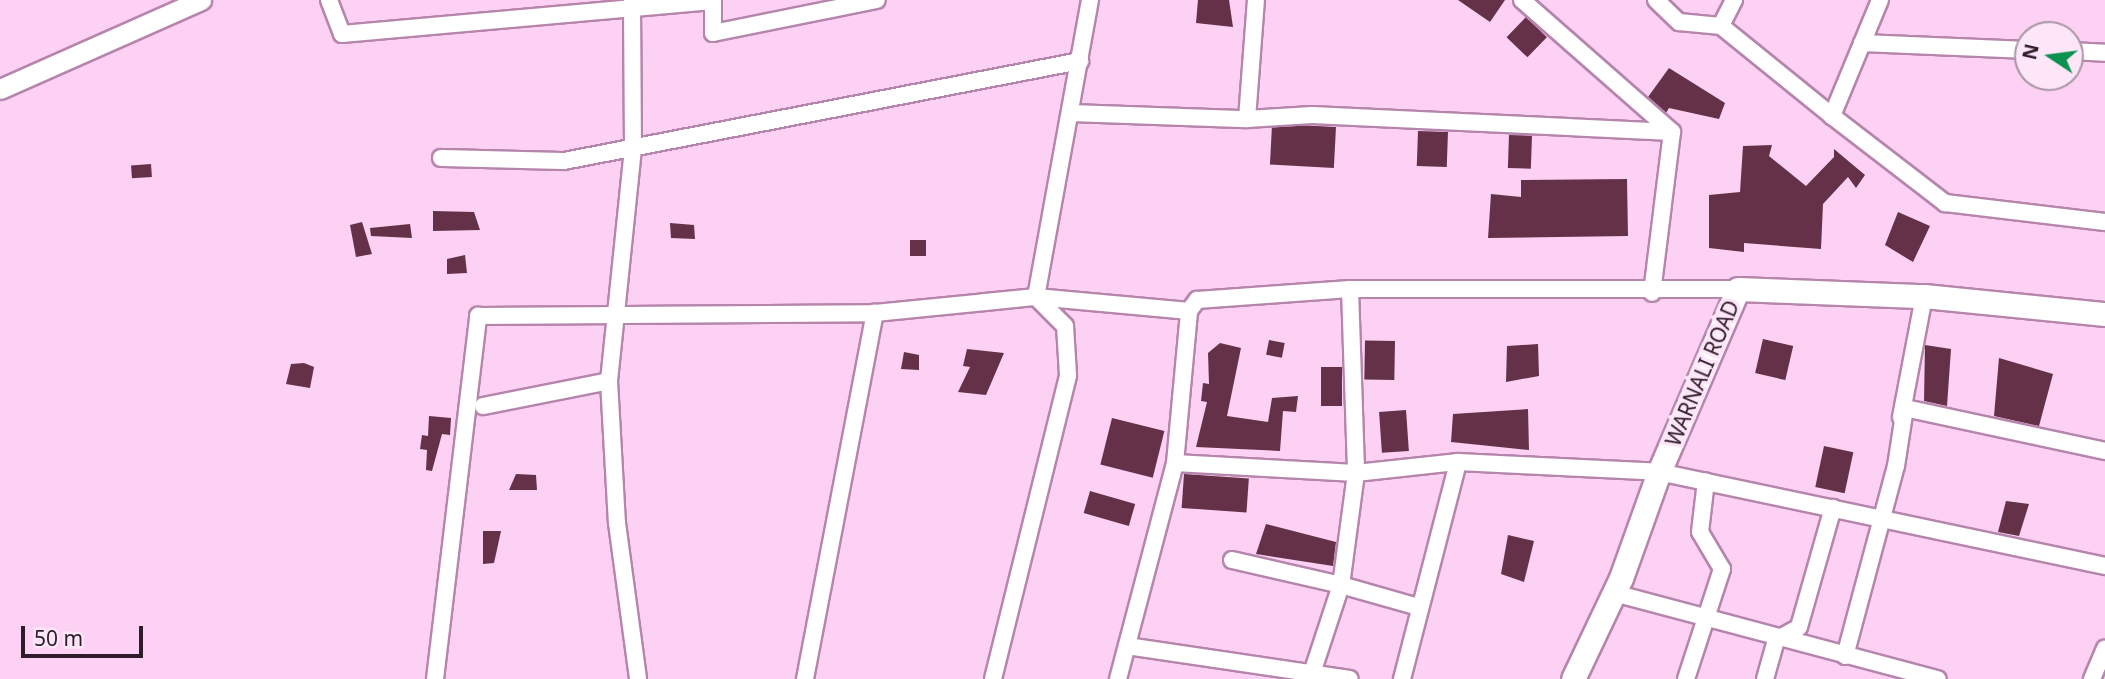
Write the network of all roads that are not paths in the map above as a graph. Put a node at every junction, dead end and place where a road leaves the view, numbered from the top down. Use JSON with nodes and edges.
{"nodes":[{"id":1,"x":201,"y":0,"type":"edge"},
{"id":2,"x":330,"y":0,"type":"edge"},
{"id":3,"x":713,"y":0,"type":"edge"},
{"id":4,"x":877,"y":0,"type":"edge"},
{"id":5,"x":1090,"y":0,"type":"edge"},
{"id":6,"x":1256,"y":0,"type":"edge"},
{"id":7,"x":1522,"y":0,"type":"edge"},
{"id":8,"x":1656,"y":0,"type":"edge"},
{"id":9,"x":1734,"y":0,"type":"edge"},
{"id":10,"x":1880,"y":0,"type":"edge"},
{"id":11,"x":182,"y":5,"type":"edge"},
{"id":12,"x":632,"y":5,"type":"edge"},
{"id":13,"x":1721,"y":26,"type":"junction"},
{"id":14,"x":1862,"y":43,"type":"junction"},
{"id":15,"x":2014,"y":49,"type":"edge"},
{"id":16,"x":2084,"y":52,"type":"edge"},
{"id":17,"x":2105,"y":53,"type":"edge"},
{"id":18,"x":1080,"y":61,"type":"junction"},
{"id":19,"x":0,"y":89,"type":"edge"},
{"id":20,"x":1071,"y":113,"type":"junction"},
{"id":21,"x":1832,"y":116,"type":"junction"},
{"id":22,"x":1247,"y":119,"type":"junction"},
{"id":23,"x":1672,"y":132,"type":"junction"},
{"id":24,"x":633,"y":148,"type":"junction"},
{"id":25,"x":440,"y":158,"type":"dead end"},
{"id":26,"x":2105,"y":222,"type":"edge"},
{"id":27,"x":1350,"y":289,"type":"junction"},
{"id":28,"x":1738,"y":289,"type":"junction"},
{"id":29,"x":1652,"y":293,"type":"junction"},
{"id":30,"x":1924,"y":296,"type":"junction"},
{"id":31,"x":1036,"y":297,"type":"junction"},
{"id":32,"x":1189,"y":311,"type":"junction"},
{"id":33,"x":874,"y":313,"type":"junction"},
{"id":34,"x":2105,"y":314,"type":"edge"},
{"id":35,"x":616,"y":315,"type":"junction"},
{"id":36,"x":609,"y":381,"type":"junction"},
{"id":37,"x":483,"y":407,"type":"dead end"},
{"id":38,"x":1902,"y":417,"type":"junction"},
{"id":39,"x":2105,"y":451,"type":"edge"},
{"id":40,"x":1458,"y":462,"type":"junction"},
{"id":41,"x":1175,"y":463,"type":"junction"},
{"id":42,"x":1659,"y":472,"type":"junction"},
{"id":43,"x":1356,"y":473,"type":"junction"},
{"id":44,"x":1706,"y":481,"type":"junction"},
{"id":45,"x":1833,"y":508,"type":"junction"},
{"id":46,"x":1882,"y":518,"type":"junction"},
{"id":47,"x":1232,"y":560,"type":"dead end"},
{"id":48,"x":2105,"y":566,"type":"edge"},
{"id":49,"x":1341,"y":585,"type":"junction"},
{"id":50,"x":1614,"y":593,"type":"junction"},
{"id":51,"x":1418,"y":607,"type":"junction"},
{"id":52,"x":1703,"y":619,"type":"junction"},
{"id":53,"x":1776,"y":640,"type":"junction"},
{"id":54,"x":1127,"y":646,"type":"junction"},
{"id":55,"x":2105,"y":649,"type":"edge"},
{"id":56,"x":1845,"y":656,"type":"junction"},
{"id":57,"x":1312,"y":673,"type":"junction"},
{"id":58,"x":435,"y":679,"type":"edge"},
{"id":59,"x":638,"y":679,"type":"edge"},
{"id":60,"x":805,"y":679,"type":"edge"},
{"id":61,"x":993,"y":679,"type":"edge"},
{"id":62,"x":1118,"y":679,"type":"edge"},
{"id":63,"x":1350,"y":679,"type":"edge"},
{"id":64,"x":1402,"y":679,"type":"edge"},
{"id":65,"x":1573,"y":679,"type":"edge"},
{"id":66,"x":1686,"y":679,"type":"edge"},
{"id":67,"x":1765,"y":679,"type":"edge"},
{"id":68,"x":1938,"y":679,"type":"edge"},
{"id":69,"x":2092,"y":679,"type":"edge"}],
"edges":[{"from":1,"to":11,"type":"street"},
{"from":2,"to":12,"type":"street"},
{"from":3,"to":4,"type":"street"},
{"from":3,"to":12,"type":"street"},
{"from":5,"to":18,"type":"street"},
{"from":6,"to":22,"type":"street"},
{"from":7,"to":23,"type":"street"},
{"from":8,"to":13,"type":"street"},
{"from":9,"to":13,"type":"street"},
{"from":10,"to":14,"type":"street"},
{"from":11,"to":19,"type":"street"},
{"from":12,"to":24,"type":"street"},
{"from":13,"to":21,"type":"street"},
{"from":14,"to":15,"type":"street"},
{"from":14,"to":21,"type":"street"},
{"from":16,"to":17,"type":"street"},
{"from":18,"to":20,"type":"street"},
{"from":18,"to":24,"type":"street"},
{"from":20,"to":22,"type":"street"},
{"from":20,"to":31,"type":"street"},
{"from":21,"to":26,"type":"street"},
{"from":22,"to":23,"type":"street"},
{"from":23,"to":29,"type":"street"},
{"from":24,"to":25,"type":"street"},
{"from":24,"to":35,"type":"street"},
{"from":27,"to":29,"type":"street"},
{"from":27,"to":32,"type":"street"},
{"from":27,"to":43,"type":"street"},
{"from":28,"to":29,"type":"street"},
{"from":28,"to":30,"type":"main road","name":"WARNALI ROAD"},
{"from":28,"to":42,"type":"main road","name":"WARNALI ROAD"},
{"from":30,"to":34,"type":"main road","name":"WARNALI ROAD"},
{"from":30,"to":38,"type":"street"},
{"from":31,"to":32,"type":"street"},
{"from":31,"to":33,"type":"street"},
{"from":31,"to":61,"type":"street"},
{"from":32,"to":41,"type":"street"},
{"from":33,"to":35,"type":"street"},
{"from":33,"to":60,"type":"street"},
{"from":35,"to":36,"type":"street"},
{"from":35,"to":58,"type":"street"},
{"from":36,"to":37,"type":"street"},
{"from":36,"to":59,"type":"street"},
{"from":38,"to":39,"type":"street"},
{"from":38,"to":46,"type":"street"},
{"from":40,"to":42,"type":"street"},
{"from":40,"to":43,"type":"street"},
{"from":40,"to":51,"type":"street"},
{"from":41,"to":43,"type":"street"},
{"from":41,"to":54,"type":"street"},
{"from":42,"to":44,"type":"street"},
{"from":42,"to":50,"type":"main road","name":"WARNALI ROAD"},
{"from":43,"to":49,"type":"street"},
{"from":44,"to":45,"type":"street"},
{"from":44,"to":52,"type":"street"},
{"from":45,"to":46,"type":"street"},
{"from":45,"to":53,"type":"street"},
{"from":46,"to":48,"type":"street"},
{"from":46,"to":56,"type":"street"},
{"from":47,"to":49,"type":"street"},
{"from":49,"to":51,"type":"street"},
{"from":49,"to":57,"type":"street"},
{"from":50,"to":52,"type":"street"},
{"from":50,"to":65,"type":"main road","name":"WARNALI ROAD"},
{"from":51,"to":64,"type":"street"},
{"from":52,"to":53,"type":"street"},
{"from":52,"to":66,"type":"street"},
{"from":53,"to":56,"type":"street"},
{"from":53,"to":67,"type":"street"},
{"from":54,"to":57,"type":"street"},
{"from":54,"to":62,"type":"street"},
{"from":55,"to":69,"type":"street"},
{"from":56,"to":68,"type":"street"},
{"from":57,"to":63,"type":"street"}]}
